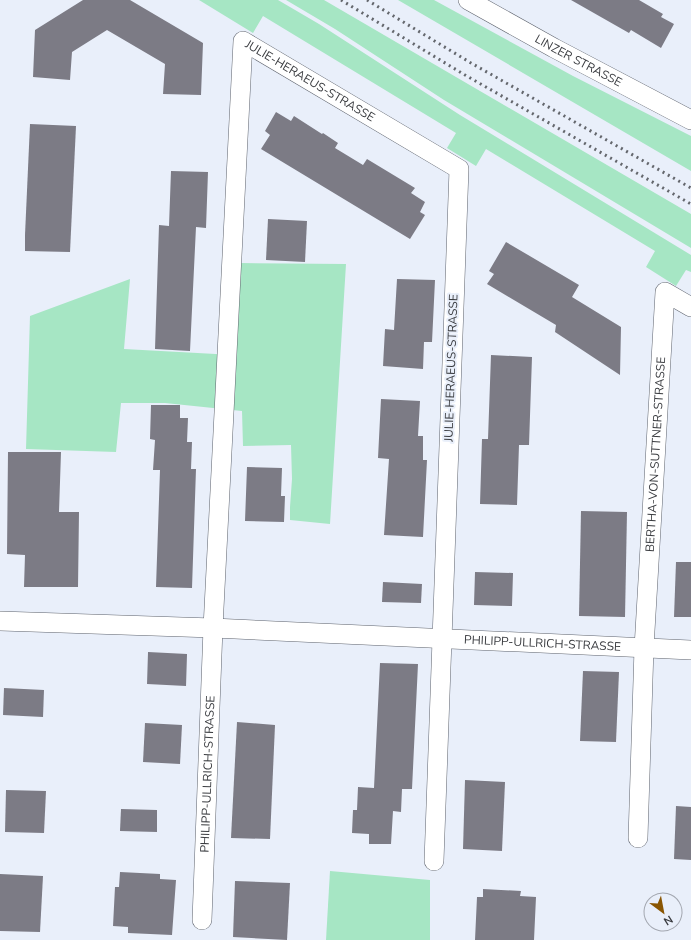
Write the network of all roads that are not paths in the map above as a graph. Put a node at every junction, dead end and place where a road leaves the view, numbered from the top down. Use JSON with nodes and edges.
{"nodes":[{"id":1,"x":468,"y":0,"type":"edge"},
{"id":2,"x":691,"y":120,"type":"edge"},
{"id":3,"x":691,"y":307,"type":"edge"},
{"id":4,"x":0,"y":621,"type":"edge"},
{"id":5,"x":213,"y":628,"type":"junction"},
{"id":6,"x":441,"y":638,"type":"junction"},
{"id":7,"x":644,"y":648,"type":"junction"},
{"id":8,"x":691,"y":650,"type":"edge"},
{"id":9,"x":638,"y":838,"type":"dead end"},
{"id":10,"x":434,"y":861,"type":"dead end"},
{"id":11,"x":202,"y":920,"type":"dead end"}],
"edges":[{"from":1,"to":2,"type":"street","name":"LINZER STRASSE"},
{"from":3,"to":7,"type":"street","name":"BERTHA-VON-SUTTNER-STRASSE"},
{"from":4,"to":5,"type":"street","name":"PHILIPP-ULLRICH-STRASSE"},
{"from":5,"to":6,"type":"street","name":"PHILIPP-ULLRICH-STRASSE"},
{"from":5,"to":6,"type":"street","name":"JULIE-HERAEUS-STRASSE"},
{"from":5,"to":11,"type":"street","name":"PHILIPP-ULLRICH-STRASSE"},
{"from":6,"to":7,"type":"street","name":"PHILIPP-ULLRICH-STRASSE"},
{"from":6,"to":10,"type":"street"},
{"from":7,"to":8,"type":"street","name":"PHILIPP-ULLRICH-STRASSE"},
{"from":7,"to":9,"type":"street"}]}
